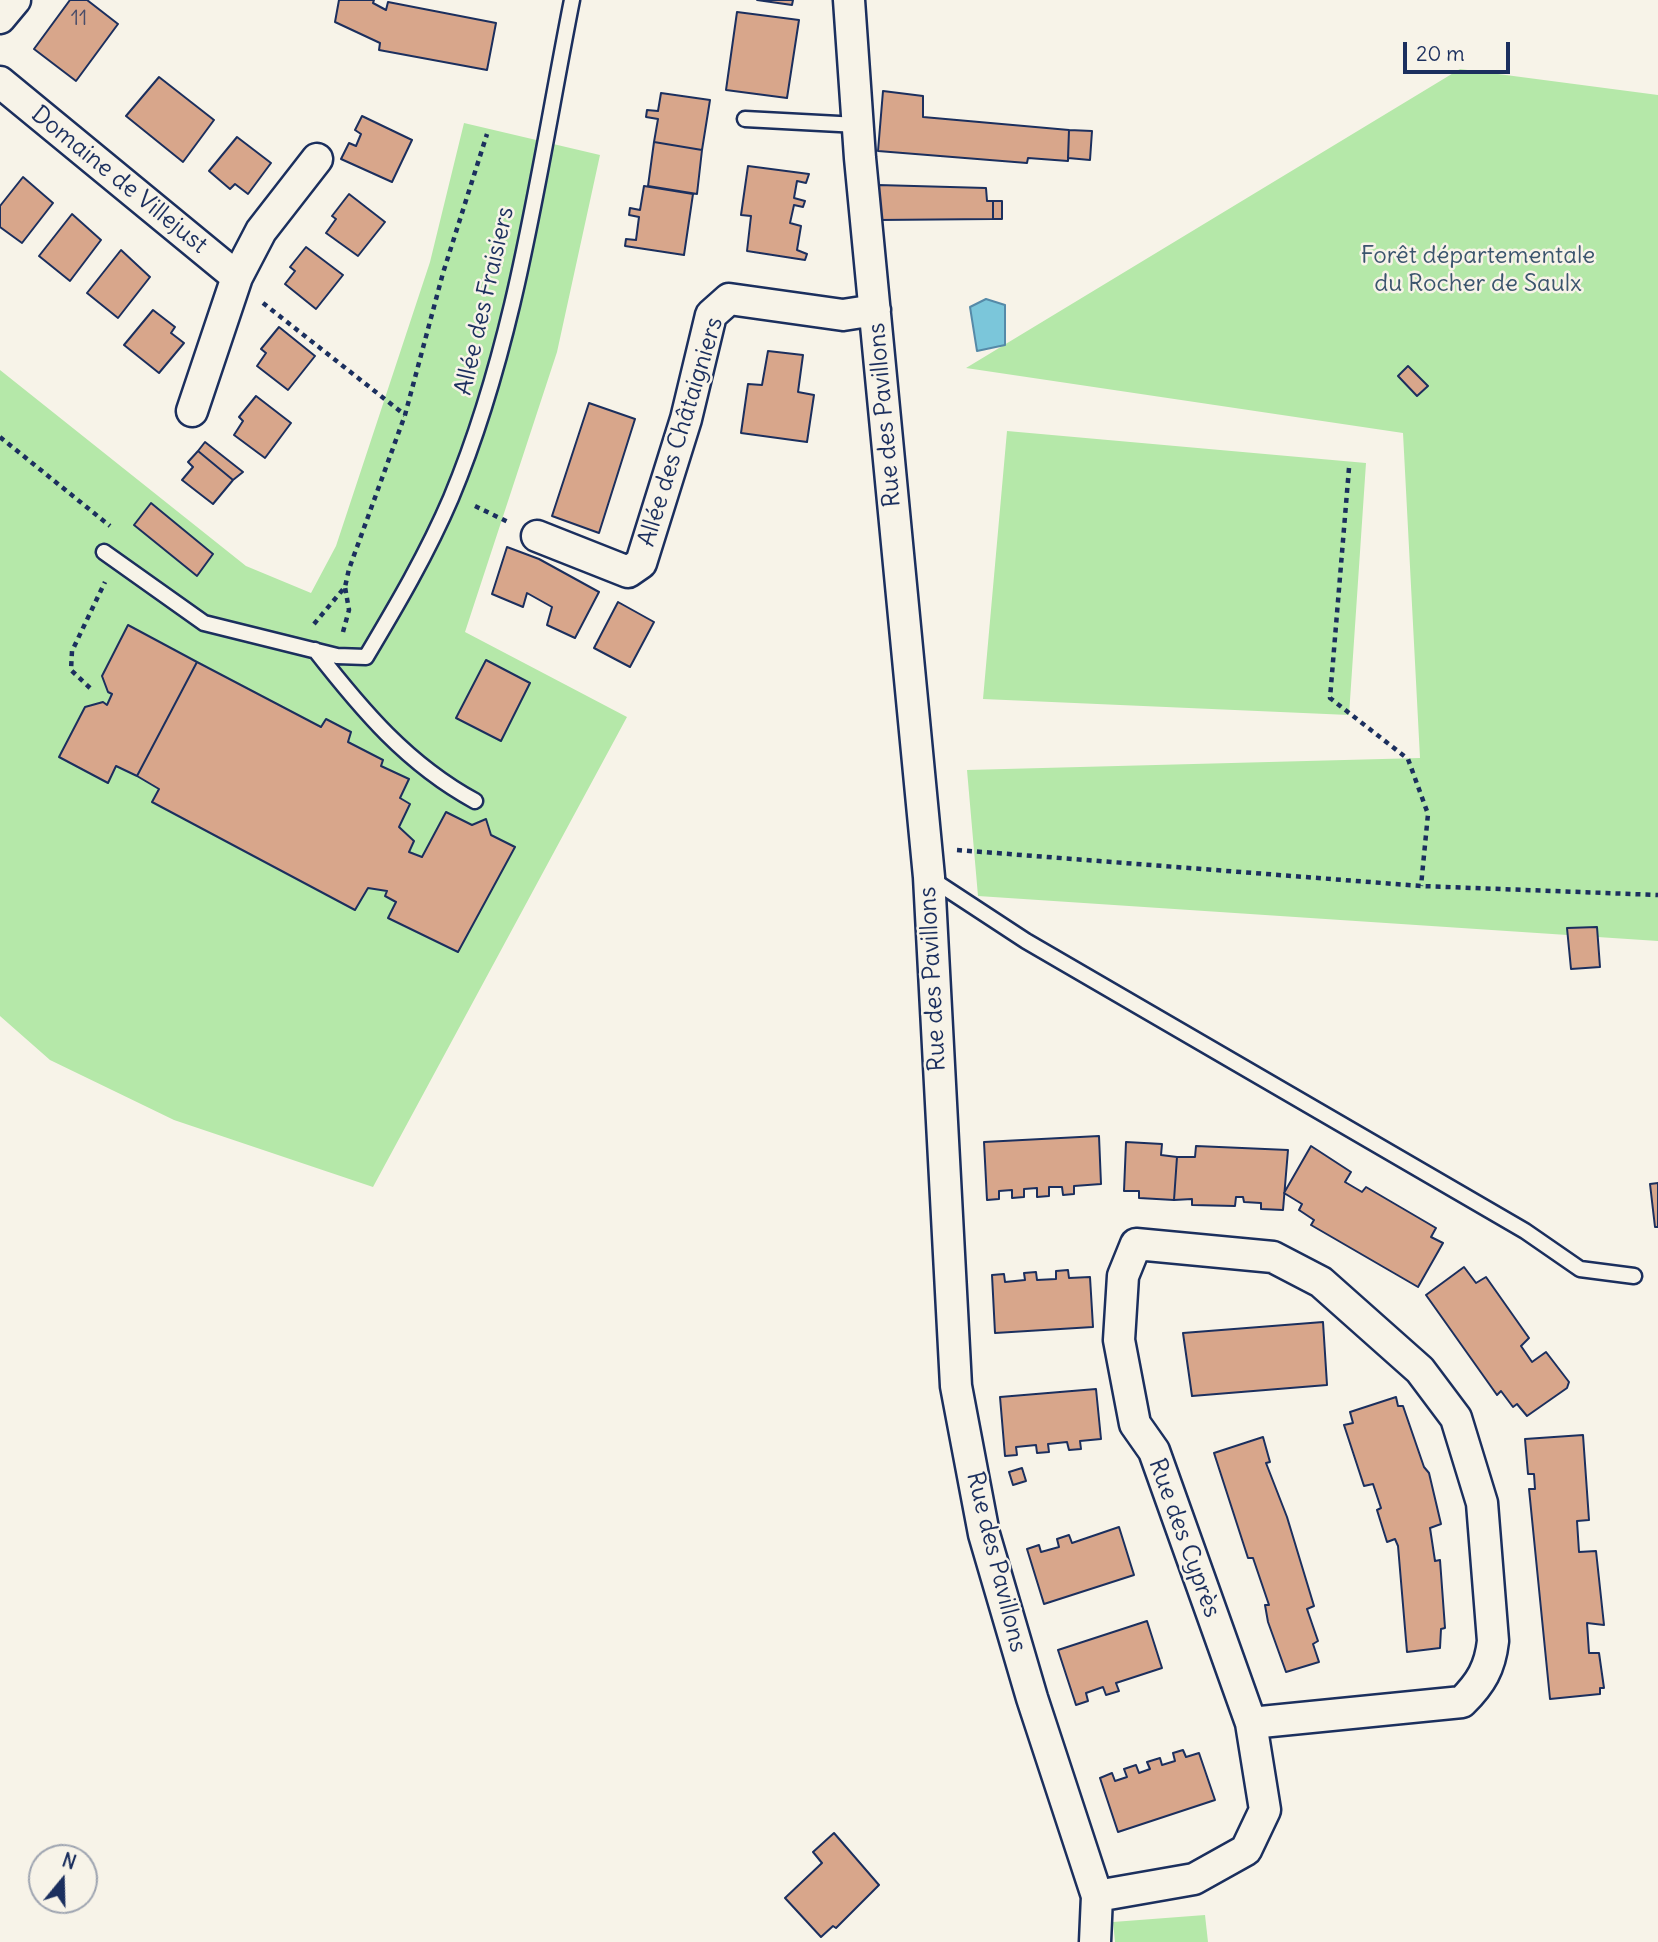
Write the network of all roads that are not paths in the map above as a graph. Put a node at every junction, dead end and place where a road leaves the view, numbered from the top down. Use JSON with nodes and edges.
{"nodes":[{"id":1,"x":15,"y":0,"type":"edge"},
{"id":2,"x":572,"y":0,"type":"edge"},
{"id":3,"x":849,"y":0,"type":"edge"},
{"id":4,"x":0,"y":18,"type":"edge"},
{"id":5,"x":0,"y":82,"type":"edge"},
{"id":6,"x":745,"y":119,"type":"dead end"},
{"id":7,"x":858,"y":125,"type":"junction"},
{"id":8,"x":317,"y":159,"type":"dead end"},
{"id":9,"x":237,"y":277,"type":"junction"},
{"id":10,"x":875,"y":310,"type":"junction"},
{"id":11,"x":192,"y":411,"type":"dead end"},
{"id":12,"x":537,"y":536,"type":"road end"},
{"id":13,"x":110,"y":556,"type":"road end"},
{"id":14,"x":314,"y":649,"type":"junction"},
{"id":15,"x":475,"y":802,"type":"dead end"},
{"id":16,"x":929,"y":877,"type":"junction"},
{"id":17,"x":1634,"y":1276,"type":"dead end"},
{"id":18,"x":1251,"y":1723,"type":"junction"},
{"id":19,"x":1097,"y":1896,"type":"junction"},
{"id":20,"x":1095,"y":1942,"type":"edge"}],
"edges":[{"from":1,"to":4,"type":"street"},
{"from":2,"to":14,"type":"lane","name":"Allée des Fraisiers"},
{"from":3,"to":7,"type":"street","name":"Rue des Pavillons"},
{"from":5,"to":9,"type":"street","name":"Domaine de Villejust"},
{"from":6,"to":7,"type":"lane"},
{"from":7,"to":10,"type":"street","name":"Rue des Pavillons"},
{"from":8,"to":9,"type":"street"},
{"from":9,"to":11,"type":"street"},
{"from":10,"to":12,"type":"street","name":"Allée des Châtaigniers"},
{"from":10,"to":16,"type":"street","name":"Rue des Pavillons"},
{"from":13,"to":14,"type":"lane"},
{"from":14,"to":15,"type":"lane"},
{"from":16,"to":17,"type":"lane"},
{"from":16,"to":19,"type":"street","name":"Rue des Pavillons"},
{"from":18,"to":18,"type":"street","name":"Rue des Cyprès"},
{"from":18,"to":19,"type":"street","name":"Rue des Cyprès"},
{"from":19,"to":20,"type":"street","name":"Rue des Pavillons"}]}
